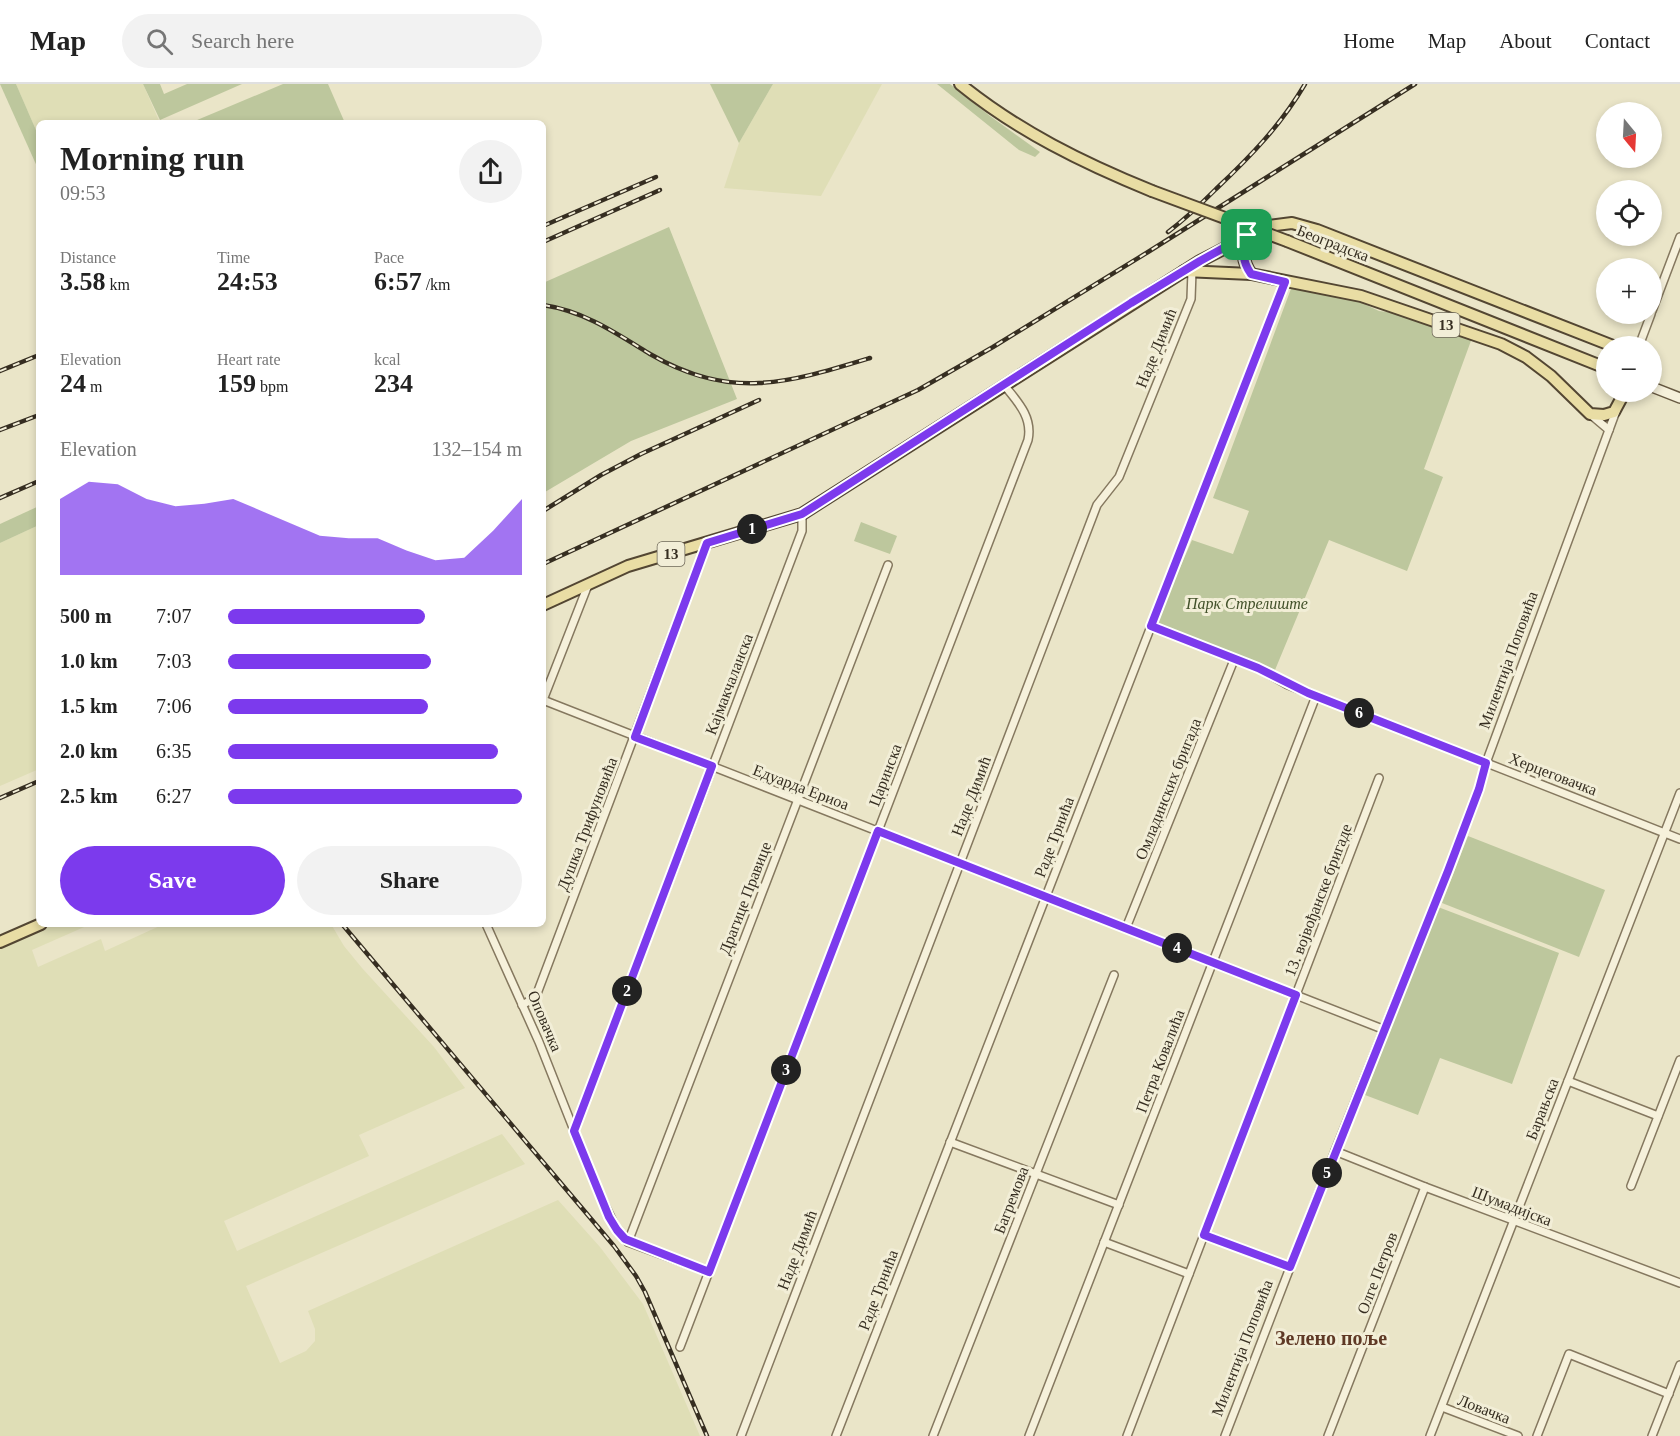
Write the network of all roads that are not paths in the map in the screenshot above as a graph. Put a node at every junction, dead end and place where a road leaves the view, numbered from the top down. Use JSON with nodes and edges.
{"nodes":[{"id":1,"x":960,"y":84,"type":"edge"},
{"id":2,"x":1247,"y":235,"type":"junction"},
{"id":3,"x":1680,"y":237,"type":"edge"},
{"id":4,"x":1188,"y":271,"type":"junction"},
{"id":5,"x":1251,"y":274,"type":"junction"},
{"id":6,"x":1285,"y":282,"type":"junction"},
{"id":7,"x":1662,"y":284,"type":"edge"},
{"id":8,"x":1596,"y":339,"type":"edge"},
{"id":9,"x":1596,"y":364,"type":"edge"},
{"id":10,"x":1004,"y":385,"type":"junction"},
{"id":11,"x":1662,"y":391,"type":"edge"},
{"id":12,"x":1680,"y":398,"type":"edge"},
{"id":13,"x":1620,"y":402,"type":"edge"},
{"id":14,"x":1617,"y":408,"type":"junction"},
{"id":15,"x":1590,"y":414,"type":"junction"},
{"id":16,"x":1609,"y":430,"type":"junction"},
{"id":17,"x":802,"y":514,"type":"junction"},
{"id":18,"x":707,"y":543,"type":"junction"},
{"id":19,"x":888,"y":565,"type":"dead end"},
{"id":20,"x":588,"y":585,"type":"junction"},
{"id":21,"x":546,"y":604,"type":"edge"},
{"id":22,"x":1151,"y":626,"type":"junction"},
{"id":23,"x":1234,"y":660,"type":"junction"},
{"id":24,"x":546,"y":692,"type":"edge"},
{"id":25,"x":1316,"y":696,"type":"junction"},
{"id":26,"x":546,"y":701,"type":"edge"},
{"id":27,"x":635,"y":737,"type":"junction"},
{"id":28,"x":1486,"y":763,"type":"junction"},
{"id":29,"x":712,"y":766,"type":"junction"},
{"id":30,"x":1379,"y":778,"type":"dead end"},
{"id":31,"x":1680,"y":793,"type":"edge"},
{"id":32,"x":798,"y":800,"type":"junction"},
{"id":33,"x":878,"y":831,"type":"junction"},
{"id":34,"x":1664,"y":832,"type":"junction"},
{"id":35,"x":1680,"y":839,"type":"edge"},
{"id":36,"x":959,"y":863,"type":"junction"},
{"id":37,"x":1046,"y":897,"type":"junction"},
{"id":38,"x":36,"y":926,"type":"edge"},
{"id":39,"x":488,"y":927,"type":"edge"},
{"id":40,"x":1126,"y":928,"type":"junction"},
{"id":41,"x":0,"y":942,"type":"edge"},
{"id":42,"x":1213,"y":962,"type":"junction"},
{"id":43,"x":1114,"y":975,"type":"dead end"},
{"id":44,"x":1296,"y":995,"type":"junction"},
{"id":45,"x":522,"y":1005,"type":"junction"},
{"id":46,"x":1385,"y":1030,"type":"junction"},
{"id":47,"x":1680,"y":1060,"type":"edge"},
{"id":48,"x":1568,"y":1081,"type":"junction"},
{"id":49,"x":1658,"y":1116,"type":"junction"},
{"id":50,"x":574,"y":1131,"type":"junction"},
{"id":51,"x":950,"y":1142,"type":"junction"},
{"id":52,"x":1335,"y":1151,"type":"junction"},
{"id":53,"x":1036,"y":1174,"type":"junction"},
{"id":54,"x":1631,"y":1186,"type":"dead end"},
{"id":55,"x":1425,"y":1188,"type":"junction"},
{"id":56,"x":1119,"y":1205,"type":"junction"},
{"id":57,"x":1513,"y":1221,"type":"junction"},
{"id":58,"x":1204,"y":1235,"type":"junction"},
{"id":59,"x":628,"y":1242,"type":"junction"},
{"id":60,"x":1104,"y":1242,"type":"junction"},
{"id":61,"x":1290,"y":1267,"type":"junction"},
{"id":62,"x":709,"y":1272,"type":"junction"},
{"id":63,"x":1189,"y":1274,"type":"junction"},
{"id":64,"x":1680,"y":1283,"type":"edge"},
{"id":65,"x":680,"y":1347,"type":"dead end"},
{"id":66,"x":1680,"y":1365,"type":"edge"},
{"id":67,"x":1669,"y":1394,"type":"junction"},
{"id":68,"x":1442,"y":1407,"type":"junction"},
{"id":69,"x":741,"y":1436,"type":"edge"},
{"id":70,"x":836,"y":1436,"type":"edge"},
{"id":71,"x":933,"y":1436,"type":"edge"},
{"id":72,"x":1029,"y":1436,"type":"edge"},
{"id":73,"x":1127,"y":1436,"type":"edge"},
{"id":74,"x":1225,"y":1436,"type":"edge"},
{"id":75,"x":1328,"y":1436,"type":"edge"},
{"id":76,"x":1430,"y":1436,"type":"edge"},
{"id":77,"x":1518,"y":1436,"type":"edge"},
{"id":78,"x":1537,"y":1436,"type":"edge"},
{"id":79,"x":1652,"y":1436,"type":"edge"}],
"edges":[{"from":1,"to":9,"type":"main road","name":"Београдска","number":"13","bridge":true},
{"from":2,"to":4,"type":"main road","number":"13"},
{"from":2,"to":5,"type":"main road"},
{"from":2,"to":8,"type":"main road","number":"13"},
{"from":3,"to":7,"type":"street"},
{"from":4,"to":5,"type":"main road","number":"13"},
{"from":4,"to":10,"type":"main road","number":"13"},
{"from":4,"to":36,"type":"street","name":"Наде Димић"},
{"from":5,"to":6,"type":"main road","number":"13"},
{"from":6,"to":15,"type":"main road","number":"13"},
{"from":6,"to":22,"type":"street","name":"Раде Трнића"},
{"from":10,"to":17,"type":"main road","number":"13"},
{"from":10,"to":33,"type":"street","name":"Царинска"},
{"from":11,"to":12,"type":"main road"},
{"from":13,"to":14,"type":"main road","name":"Милентија Поповића"},
{"from":14,"to":15,"type":"main road"},
{"from":14,"to":16,"type":"street","name":"Милентија Поповића"},
{"from":15,"to":16,"type":"street"},
{"from":16,"to":28,"type":"street","name":"Милентија Поповића"},
{"from":17,"to":18,"type":"main road","number":"13"},
{"from":17,"to":29,"type":"street","name":"Кајмакчаланска"},
{"from":18,"to":20,"type":"main road","number":"13"},
{"from":18,"to":27,"type":"street","name":"Душка Трифуновића"},
{"from":19,"to":32,"type":"street","name":"Драгице Правице"},
{"from":20,"to":21,"type":"main road","number":"13"},
{"from":20,"to":24,"type":"street"},
{"from":22,"to":23,"type":"street","name":"Херцеговачка"},
{"from":22,"to":37,"type":"street","name":"Раде Трнића"},
{"from":23,"to":25,"type":"street","name":"Херцеговачка"},
{"from":23,"to":40,"type":"street","name":"Омладинских бригада"},
{"from":25,"to":28,"type":"street","name":"Херцеговачка"},
{"from":25,"to":42,"type":"street","name":"Петра Ковалића"},
{"from":26,"to":27,"type":"street","name":"Едуарда Ериоа"},
{"from":27,"to":29,"type":"street","name":"Едуарда Ериоа"},
{"from":27,"to":45,"type":"street","name":"Душка Трифуновића"},
{"from":28,"to":34,"type":"street","name":"Херцеговачка"},
{"from":28,"to":46,"type":"street","name":"Милентија Поповића"},
{"from":29,"to":32,"type":"street","name":"Едуарда Ериоа"},
{"from":29,"to":50,"type":"street","name":"Кајмакчаланска"},
{"from":30,"to":44,"type":"street","name":"13. војвођанске бригаде"},
{"from":31,"to":34,"type":"street","name":"Барањска"},
{"from":32,"to":33,"type":"street","name":"Едуарда Ериоа"},
{"from":32,"to":59,"type":"street","name":"Драгице Правице"},
{"from":33,"to":36,"type":"street","name":"Едуарда Ериоа"},
{"from":33,"to":62,"type":"street","name":"Царинска"},
{"from":34,"to":35,"type":"street","name":"Херцеговачка"},
{"from":34,"to":48,"type":"street","name":"Барањска"},
{"from":36,"to":37,"type":"street","name":"Едуарда Ериоа"},
{"from":36,"to":69,"type":"street","name":"Наде Димић"},
{"from":37,"to":40,"type":"street","name":"Едуарда Ериоа"},
{"from":37,"to":51,"type":"street","name":"Раде Трнића"},
{"from":38,"to":41,"type":"main road"},
{"from":39,"to":45,"type":"street","name":"Оповачка"},
{"from":40,"to":42,"type":"street","name":"Едуарда Ериоа"},
{"from":42,"to":44,"type":"street","name":"Едуарда Ериоа"},
{"from":42,"to":56,"type":"street","name":"Петра Ковалића"},
{"from":43,"to":53,"type":"street","name":"Багремова"},
{"from":44,"to":46,"type":"street","name":"Едуарда Ериоа"},
{"from":44,"to":58,"type":"street","name":"13. војвођанске бригаде"},
{"from":45,"to":50,"type":"street","name":"Оповачка"},
{"from":46,"to":52,"type":"street","name":"Милентија Поповића"},
{"from":47,"to":49,"type":"street"},
{"from":48,"to":49,"type":"street"},
{"from":48,"to":57,"type":"street","name":"Барањска"},
{"from":49,"to":54,"type":"street"},
{"from":50,"to":59,"type":"street","name":"Оповачка"},
{"from":51,"to":53,"type":"street"},
{"from":51,"to":70,"type":"street","name":"Раде Трнића"},
{"from":52,"to":55,"type":"street","name":"Шумадијска"},
{"from":52,"to":61,"type":"street","name":"Милентија Поповића"},
{"from":53,"to":56,"type":"street"},
{"from":53,"to":71,"type":"street","name":"Багремова"},
{"from":55,"to":57,"type":"street","name":"Шумадијска"},
{"from":55,"to":75,"type":"street","name":"Олге Петров"},
{"from":56,"to":60,"type":"street","name":"Петра Ковалића"},
{"from":57,"to":64,"type":"street","name":"Шумадијска"},
{"from":57,"to":68,"type":"street","name":"Барањска"},
{"from":58,"to":61,"type":"street"},
{"from":58,"to":63,"type":"street","name":"13. војвођанске бригаде"},
{"from":59,"to":62,"type":"street"},
{"from":60,"to":63,"type":"street"},
{"from":60,"to":72,"type":"street","name":"Петра Ковалића"},
{"from":61,"to":74,"type":"street","name":"Милентија Поповића"},
{"from":62,"to":65,"type":"street","name":"Царинска"},
{"from":63,"to":73,"type":"street","name":"13. војвођанске бригаде"},
{"from":66,"to":67,"type":"street"},
{"from":67,"to":78,"type":"street"},
{"from":67,"to":79,"type":"street"},
{"from":68,"to":76,"type":"street","name":"Барањска"},
{"from":68,"to":77,"type":"street","name":"Ловачка"}]}
